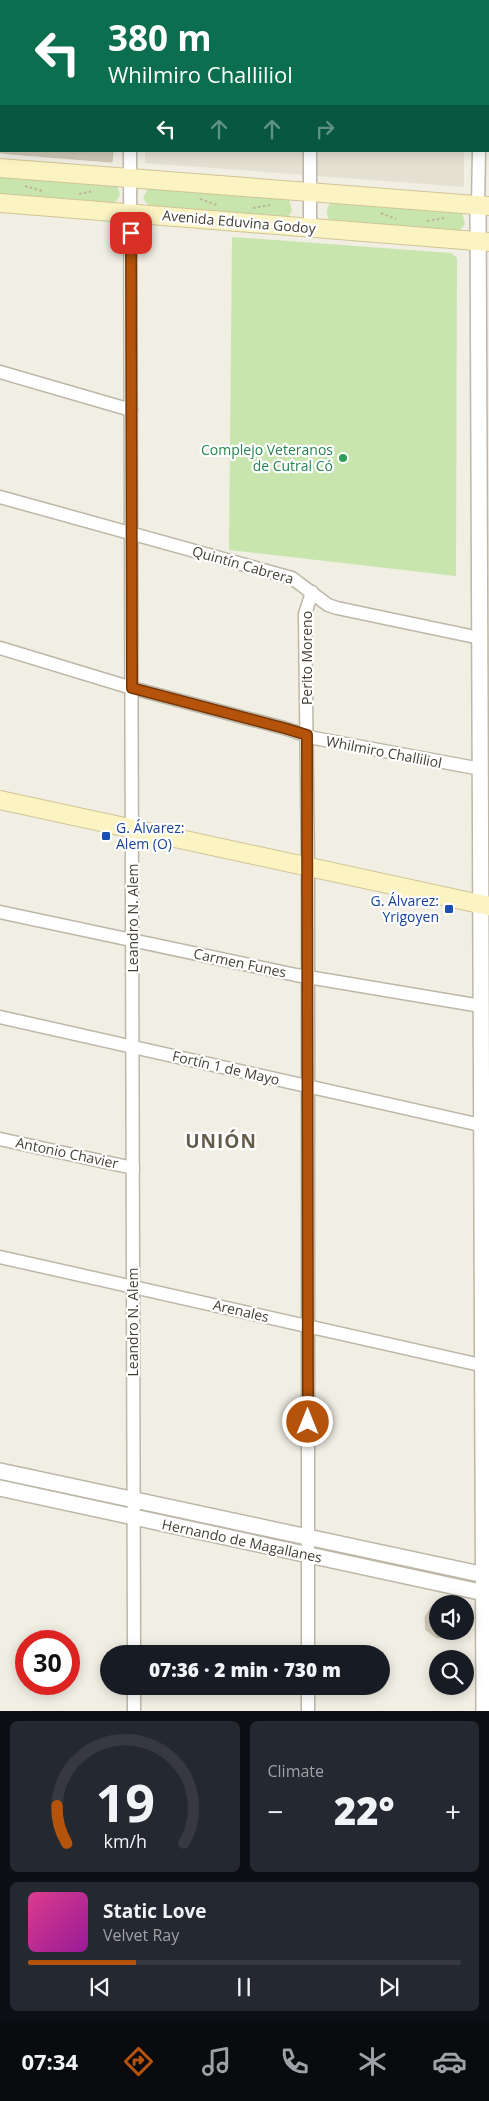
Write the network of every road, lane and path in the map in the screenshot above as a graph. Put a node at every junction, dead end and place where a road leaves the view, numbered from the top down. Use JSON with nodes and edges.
{"nodes":[{"id":1,"x":130,"y":152,"type":"edge"},
{"id":2,"x":310,"y":152,"type":"edge"},
{"id":3,"x":479,"y":152,"type":"edge"},
{"id":4,"x":0,"y":168,"type":"edge"},
{"id":5,"x":130,"y":178,"type":"junction"},
{"id":6,"x":20,"y":184,"type":"dead end"},
{"id":7,"x":95,"y":190,"type":"dead end"},
{"id":8,"x":46,"y":192,"type":"dead end"},
{"id":9,"x":310,"y":192,"type":"junction"},
{"id":10,"x":79,"y":194,"type":"dead end"},
{"id":11,"x":200,"y":199,"type":"dead end"},
{"id":12,"x":0,"y":203,"type":"edge"},
{"id":13,"x":278,"y":203,"type":"dead end"},
{"id":14,"x":218,"y":205,"type":"dead end"},
{"id":15,"x":484,"y":206,"type":"edge"},
{"id":16,"x":253,"y":208,"type":"dead end"},
{"id":17,"x":375,"y":211,"type":"dead end"},
{"id":18,"x":131,"y":213,"type":"junction"},
{"id":19,"x":445,"y":218,"type":"dead end"},
{"id":20,"x":402,"y":221,"type":"dead end"},
{"id":21,"x":419,"y":223,"type":"dead end"},
{"id":22,"x":310,"y":228,"type":"junction"},
{"id":23,"x":484,"y":241,"type":"edge"},
{"id":24,"x":0,"y":372,"type":"edge"},
{"id":25,"x":131,"y":410,"type":"junction"},
{"id":26,"x":484,"y":434,"type":"edge"},
{"id":27,"x":0,"y":497,"type":"edge"},
{"id":28,"x":132,"y":533,"type":"junction"},
{"id":29,"x":484,"y":541,"type":"edge"},
{"id":30,"x":312,"y":592,"type":"junction"},
{"id":31,"x":483,"y":644,"type":"edge"},
{"id":32,"x":0,"y":648,"type":"edge"},
{"id":33,"x":132,"y":688,"type":"junction"},
{"id":34,"x":307,"y":735,"type":"junction"},
{"id":35,"x":480,"y":769,"type":"junction"},
{"id":36,"x":0,"y":800,"type":"edge"},
{"id":37,"x":132,"y":829,"type":"junction"},
{"id":38,"x":308,"y":867,"type":"junction"},
{"id":39,"x":485,"y":905,"type":"edge"},
{"id":40,"x":0,"y":912,"type":"edge"},
{"id":41,"x":133,"y":940,"type":"junction"},
{"id":42,"x":308,"y":977,"type":"junction"},
{"id":43,"x":481,"y":1006,"type":"junction"},
{"id":44,"x":0,"y":1017,"type":"edge"},
{"id":45,"x":133,"y":1047,"type":"junction"},
{"id":46,"x":308,"y":1086,"type":"junction"},
{"id":47,"x":485,"y":1126,"type":"edge"},
{"id":48,"x":0,"y":1139,"type":"edge"},
{"id":49,"x":133,"y":1168,"type":"junction"},
{"id":50,"x":0,"y":1256,"type":"edge"},
{"id":51,"x":133,"y":1286,"type":"junction"},
{"id":52,"x":308,"y":1326,"type":"junction"},
{"id":53,"x":486,"y":1366,"type":"edge"},
{"id":54,"x":0,"y":1471,"type":"edge"},
{"id":55,"x":0,"y":1488,"type":"edge"},
{"id":56,"x":133,"y":1499,"type":"junction"},
{"id":57,"x":133,"y":1517,"type":"junction"},
{"id":58,"x":307,"y":1537,"type":"junction"},
{"id":59,"x":307,"y":1555,"type":"junction"},
{"id":60,"x":486,"y":1575,"type":"edge"},
{"id":61,"x":486,"y":1594,"type":"edge"},
{"id":62,"x":134,"y":1645,"type":"edge"},
{"id":63,"x":308,"y":1645,"type":"edge"},
{"id":64,"x":134,"y":1695,"type":"edge"},
{"id":65,"x":308,"y":1695,"type":"edge"},
{"id":66,"x":134,"y":1711,"type":"edge"},
{"id":67,"x":308,"y":1711,"type":"edge"},
{"id":68,"x":484,"y":1711,"type":"edge"}],
"edges":[{"from":1,"to":5,"type":"street","name":"Leandro N. Alem"},
{"from":2,"to":9,"type":"street"},
{"from":3,"to":15,"type":"street"},
{"from":4,"to":5,"type":"main road"},
{"from":5,"to":9,"type":"main road"},
{"from":5,"to":18,"type":"street","name":"Leandro N. Alem"},
{"from":6,"to":8,"type":"path"},
{"from":7,"to":10,"type":"path"},
{"from":9,"to":15,"type":"main road"},
{"from":9,"to":22,"type":"street"},
{"from":11,"to":14,"type":"path"},
{"from":12,"to":18,"type":"main road","name":"Avenida Eduvina Godoy"},
{"from":13,"to":16,"type":"path"},
{"from":15,"to":23,"type":"street"},
{"from":17,"to":20,"type":"path"},
{"from":18,"to":22,"type":"main road","name":"Avenida Eduvina Godoy"},
{"from":18,"to":25,"type":"street","name":"Leandro N. Alem"},
{"from":19,"to":21,"type":"path"},
{"from":22,"to":23,"type":"main road","name":"Avenida Eduvina Godoy"},
{"from":23,"to":26,"type":"street"},
{"from":24,"to":25,"type":"street"},
{"from":25,"to":28,"type":"street","name":"Leandro N. Alem"},
{"from":26,"to":29,"type":"street"},
{"from":27,"to":28,"type":"street","name":"Quintín Cabrera"},
{"from":28,"to":30,"type":"street","name":"Quintín Cabrera"},
{"from":28,"to":33,"type":"street","name":"Leandro N. Alem"},
{"from":29,"to":31,"type":"street"},
{"from":30,"to":31,"type":"street","name":"Quintín Cabrera"},
{"from":30,"to":34,"type":"street","name":"Perito Moreno"},
{"from":31,"to":35,"type":"street"},
{"from":32,"to":33,"type":"street","name":"Whilmiro Challiliol"},
{"from":33,"to":34,"type":"street","name":"Whilmiro Challiliol"},
{"from":33,"to":37,"type":"street","name":"Leandro N. Alem"},
{"from":34,"to":35,"type":"street","name":"Whilmiro Challiliol"},
{"from":34,"to":38,"type":"street","name":"Perito Moreno"},
{"from":35,"to":39,"type":"street"},
{"from":36,"to":37,"type":"main road"},
{"from":37,"to":38,"type":"main road"},
{"from":37,"to":41,"type":"street","name":"Leandro N. Alem"},
{"from":38,"to":39,"type":"main road"},
{"from":38,"to":42,"type":"street","name":"Perito Moreno"},
{"from":39,"to":43,"type":"street"},
{"from":40,"to":41,"type":"street","name":"Carmen Funes"},
{"from":41,"to":42,"type":"street","name":"Carmen Funes"},
{"from":41,"to":45,"type":"street","name":"Leandro N. Alem"},
{"from":42,"to":43,"type":"street","name":"Carmen Funes"},
{"from":42,"to":46,"type":"street","name":"Perito Moreno"},
{"from":43,"to":47,"type":"street"},
{"from":44,"to":45,"type":"street","name":"Fortín 1 de Mayo"},
{"from":45,"to":46,"type":"street","name":"Fortín 1 de Mayo"},
{"from":45,"to":49,"type":"street","name":"Leandro N. Alem"},
{"from":46,"to":47,"type":"street","name":"Fortín 1 de Mayo"},
{"from":46,"to":52,"type":"street","name":"Perito Moreno"},
{"from":47,"to":53,"type":"street"},
{"from":48,"to":49,"type":"street","name":"Antonio Chavier"},
{"from":49,"to":51,"type":"street","name":"Leandro N. Alem"},
{"from":50,"to":51,"type":"street","name":"Arenales"},
{"from":51,"to":52,"type":"street","name":"Arenales"},
{"from":51,"to":56,"type":"street","name":"Leandro N. Alem"},
{"from":52,"to":53,"type":"street","name":"Arenales"},
{"from":52,"to":58,"type":"street","name":"Perito Moreno"},
{"from":53,"to":60,"type":"street"},
{"from":54,"to":56,"type":"street","name":"Hernando de Magallanes"},
{"from":55,"to":57,"type":"street","name":"Hernando de Magallanes"},
{"from":56,"to":57,"type":"street","name":"Leandro N. Alem"},
{"from":56,"to":58,"type":"street","name":"Hernando de Magallanes"},
{"from":57,"to":59,"type":"street","name":"Hernando de Magallanes"},
{"from":57,"to":62,"type":"street","name":"Leandro N. Alem"},
{"from":58,"to":59,"type":"street","name":"Perito Moreno"},
{"from":58,"to":60,"type":"street","name":"Hernando de Magallanes"},
{"from":59,"to":61,"type":"street","name":"Hernando de Magallanes"},
{"from":59,"to":63,"type":"street","name":"Perito Moreno"},
{"from":60,"to":61,"type":"street"},
{"from":61,"to":68,"type":"street"},
{"from":64,"to":66,"type":"street"},
{"from":65,"to":67,"type":"street"}]}
